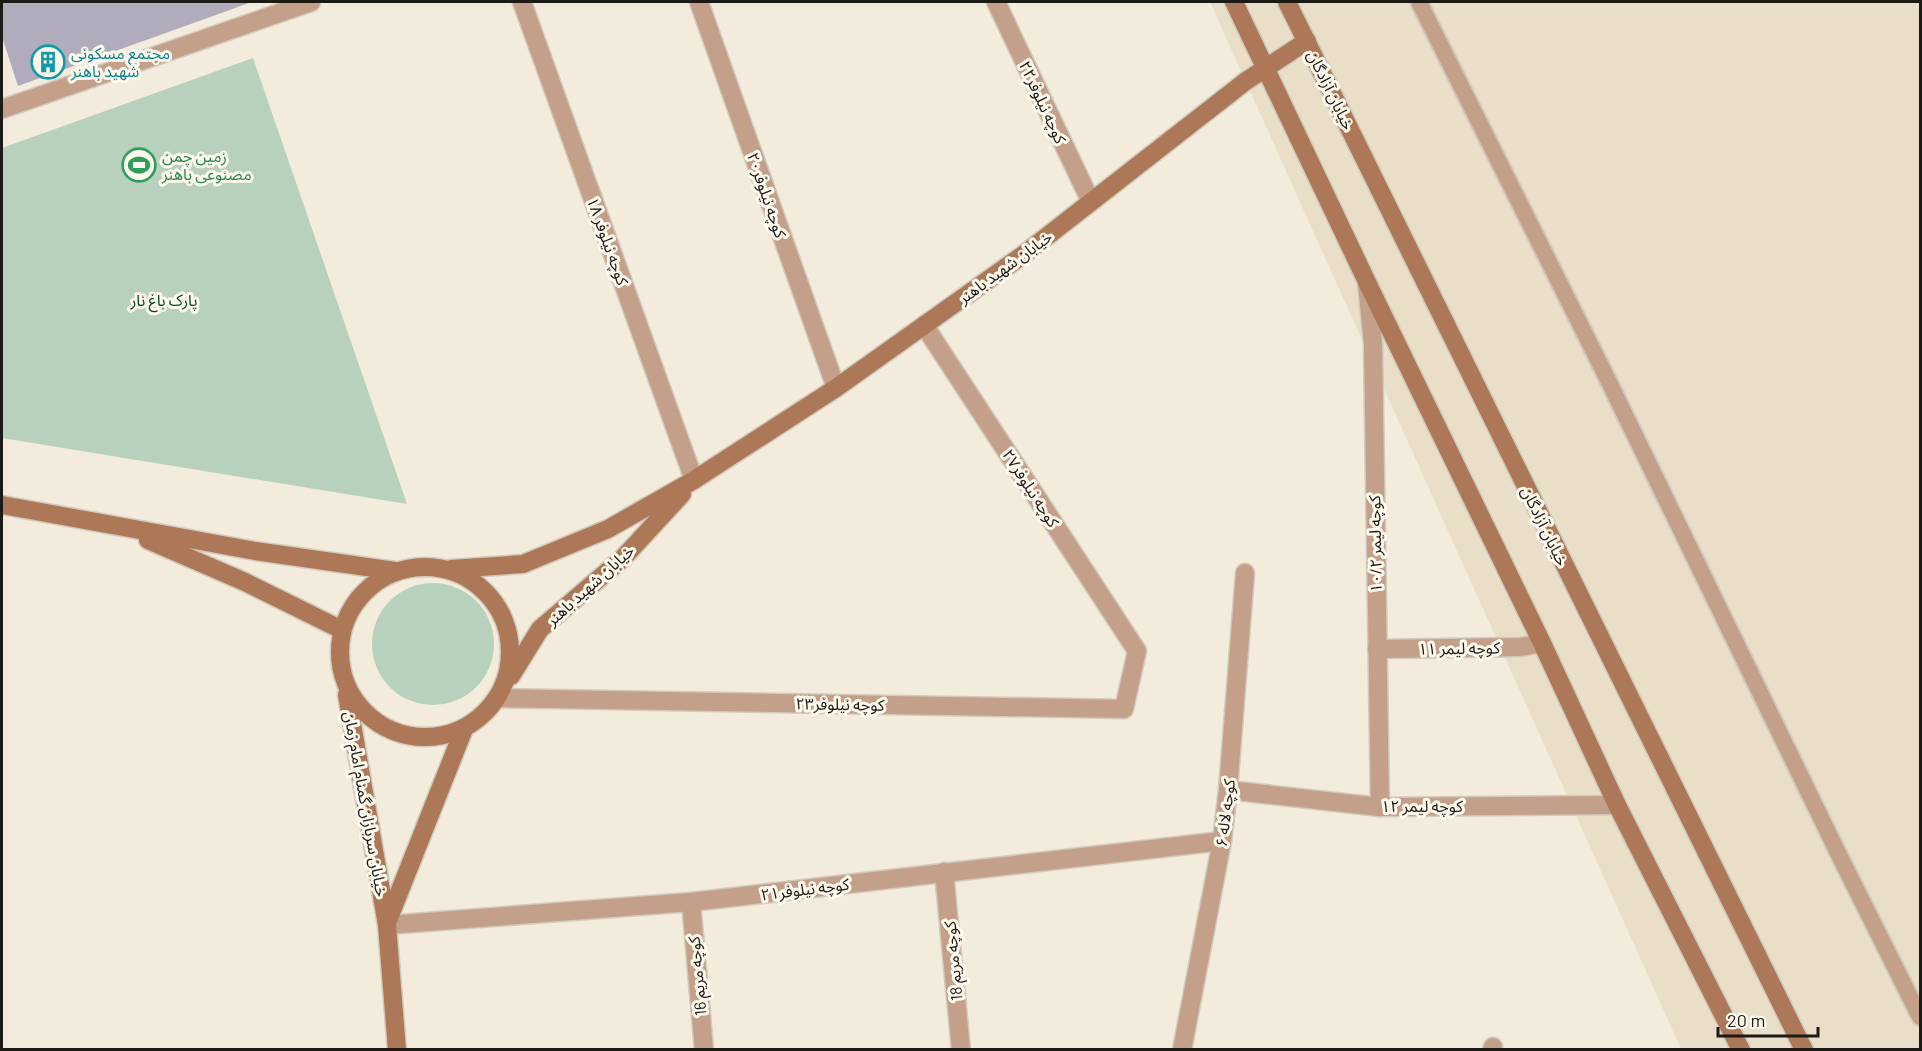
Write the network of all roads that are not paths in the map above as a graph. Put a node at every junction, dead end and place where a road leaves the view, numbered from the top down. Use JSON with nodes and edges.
{"nodes":[{"id":1,"x":311,"y":2,"type":"edge"},
{"id":2,"x":522,"y":2,"type":"edge"},
{"id":3,"x":699,"y":2,"type":"edge"},
{"id":4,"x":996,"y":2,"type":"edge"},
{"id":5,"x":1234,"y":2,"type":"edge"},
{"id":6,"x":1287,"y":2,"type":"edge"},
{"id":7,"x":1419,"y":2,"type":"edge"},
{"id":8,"x":1307,"y":41,"type":"junction"},
{"id":9,"x":1265,"y":69,"type":"junction"},
{"id":10,"x":2,"y":109,"type":"edge"},
{"id":11,"x":1091,"y":202,"type":"junction"},
{"id":12,"x":1367,"y":282,"type":"junction"},
{"id":13,"x":924,"y":325,"type":"junction"},
{"id":14,"x":836,"y":388,"type":"junction"},
{"id":15,"x":694,"y":480,"type":"junction"},
{"id":16,"x":2,"y":505,"type":"edge"},
{"id":17,"x":122,"y":528,"type":"junction"},
{"id":18,"x":451,"y":569,"type":"junction"},
{"id":19,"x":395,"y":571,"type":"junction"},
{"id":20,"x":1245,"y":573,"type":"dead end"},
{"id":21,"x":342,"y":630,"type":"junction"},
{"id":22,"x":1542,"y":643,"type":"junction"},
{"id":23,"x":1377,"y":649,"type":"junction"},
{"id":24,"x":1137,"y":651,"type":"joint"},
{"id":25,"x":345,"y":684,"type":"junction"},
{"id":26,"x":497,"y":698,"type":"junction"},
{"id":27,"x":464,"y":729,"type":"junction"},
{"id":28,"x":1228,"y":790,"type":"junction"},
{"id":29,"x":1617,"y":805,"type":"junction"},
{"id":30,"x":1380,"y":807,"type":"junction"},
{"id":31,"x":1222,"y":841,"type":"junction"},
{"id":32,"x":944,"y":872,"type":"junction"},
{"id":33,"x":690,"y":902,"type":"junction"},
{"id":34,"x":387,"y":925,"type":"junction"},
{"id":35,"x":1920,"y":1017,"type":"edge"},
{"id":36,"x":397,"y":1050,"type":"edge"},
{"id":37,"x":704,"y":1050,"type":"edge"},
{"id":38,"x":961,"y":1050,"type":"edge"},
{"id":39,"x":1182,"y":1050,"type":"edge"},
{"id":40,"x":1741,"y":1050,"type":"edge"},
{"id":41,"x":1804,"y":1050,"type":"edge"}],
"edges":[{"from":1,"to":10,"type":"street"},
{"from":2,"to":15,"type":"street","name":"کوچه نیلوفر ۱۸"},
{"from":3,"to":14,"type":"street","name":"کوچه نیلوفر۲۰"},
{"from":4,"to":11,"type":"street","name":"کوچه نیلوفر۲۲"},
{"from":5,"to":9,"type":"street"},
{"from":6,"to":8,"type":"street","name":"خیابان آزادگان"},
{"from":7,"to":35,"type":"lane"},
{"from":8,"to":9,"type":"street","name":"خیابان شهید باهنر"},
{"from":8,"to":41,"type":"street","name":"خیابان آزادگان"},
{"from":9,"to":11,"type":"street","name":"خیابان شهید باهنر"},
{"from":9,"to":12,"type":"street"},
{"from":11,"to":13,"type":"street","name":"خیابان شهید باهنر"},
{"from":12,"to":22,"type":"street"},
{"from":12,"to":23,"type":"street","name":"کوچه لیمر ۱۰/۲"},
{"from":13,"to":14,"type":"street","name":"خیابان شهید باهنر"},
{"from":13,"to":24,"type":"street","name":"کوچه نیلوفر۲۷"},
{"from":14,"to":15,"type":"street","name":"خیابان شهید باهنر"},
{"from":15,"to":18,"type":"street","name":"خیابان شهید باهنر"},
{"from":15,"to":26,"type":"street","name":"خیابان شهید باهنر"},
{"from":16,"to":17,"type":"street"},
{"from":17,"to":19,"type":"street"},
{"from":17,"to":21,"type":"street"},
{"from":18,"to":19,"type":"street"},
{"from":18,"to":26,"type":"street"},
{"from":19,"to":21,"type":"street"},
{"from":20,"to":28,"type":"street","name":"کوچه لاله ۶"},
{"from":21,"to":25,"type":"street"},
{"from":22,"to":23,"type":"street","name":"کوچه لیمر ۱۱"},
{"from":22,"to":29,"type":"street"},
{"from":23,"to":30,"type":"street","name":"کوچه لیمر ۱۰/۲"},
{"from":24,"to":26,"type":"street","name":"کوچه نیلوفر۲۳"},
{"from":25,"to":27,"type":"street"},
{"from":25,"to":34,"type":"street","name":"خیابان سربازان گمنام امام زمان"},
{"from":26,"to":27,"type":"street"},
{"from":27,"to":34,"type":"street","name":"خیابان سربازان گمنام امام زمان"},
{"from":28,"to":30,"type":"street","name":"کوچه لیمر ۱۲"},
{"from":28,"to":31,"type":"street","name":"کوچه لاله ۶"},
{"from":29,"to":30,"type":"street","name":"کوچه لیمر ۱۲"},
{"from":29,"to":40,"type":"street"},
{"from":31,"to":32,"type":"street","name":"کوچه نیلوفر۲۱"},
{"from":31,"to":39,"type":"street","name":"کوچه لاله ۶"},
{"from":32,"to":33,"type":"street","name":"کوچه نیلوفر۲۱"},
{"from":32,"to":38,"type":"street","name":"کوچه مریم 18"},
{"from":33,"to":34,"type":"street","name":"کوچه نیلوفر۲۱"},
{"from":33,"to":37,"type":"street","name":"کوچه مریم 16"},
{"from":34,"to":36,"type":"street","name":"خیابان سربازان گمنام امام زمان"}]}
